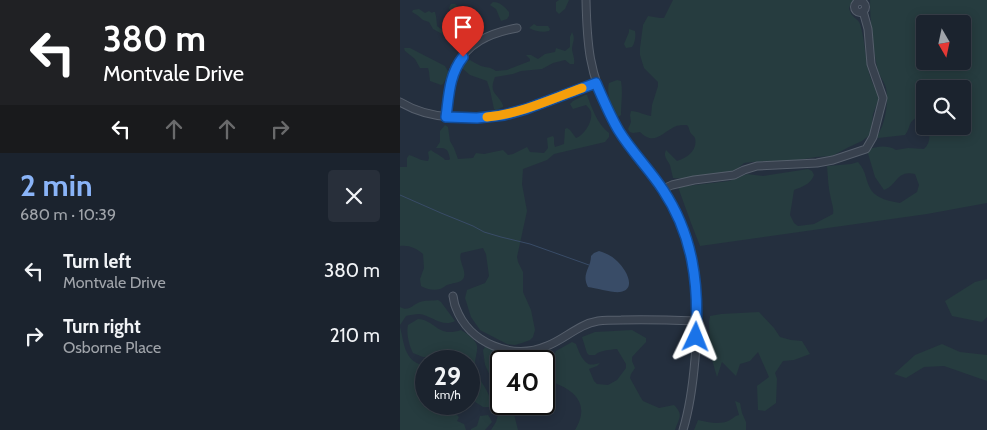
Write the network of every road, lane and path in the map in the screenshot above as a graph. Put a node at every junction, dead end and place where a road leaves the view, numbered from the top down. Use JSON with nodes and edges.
{"nodes":[{"id":1,"x":586,"y":0,"type":"edge"},
{"id":2,"x":862,"y":1,"type":"edge"},
{"id":3,"x":517,"y":28,"type":"dead end"},
{"id":4,"x":596,"y":83,"type":"junction"},
{"id":5,"x":400,"y":102,"type":"edge"},
{"id":6,"x":446,"y":117,"type":"junction"},
{"id":7,"x":662,"y":189,"type":"junction"},
{"id":8,"x":453,"y":296,"type":"dead end"},
{"id":9,"x":697,"y":321,"type":"junction"},
{"id":10,"x":683,"y":430,"type":"edge"}],
"edges":[{"from":1,"to":4,"type":"street"},
{"from":2,"to":7,"type":"street"},
{"from":3,"to":6,"type":"street"},
{"from":4,"to":6,"type":"street"},
{"from":4,"to":7,"type":"street"},
{"from":5,"to":6,"type":"street"},
{"from":7,"to":9,"type":"street"},
{"from":8,"to":9,"type":"street"},
{"from":9,"to":10,"type":"street"}]}
